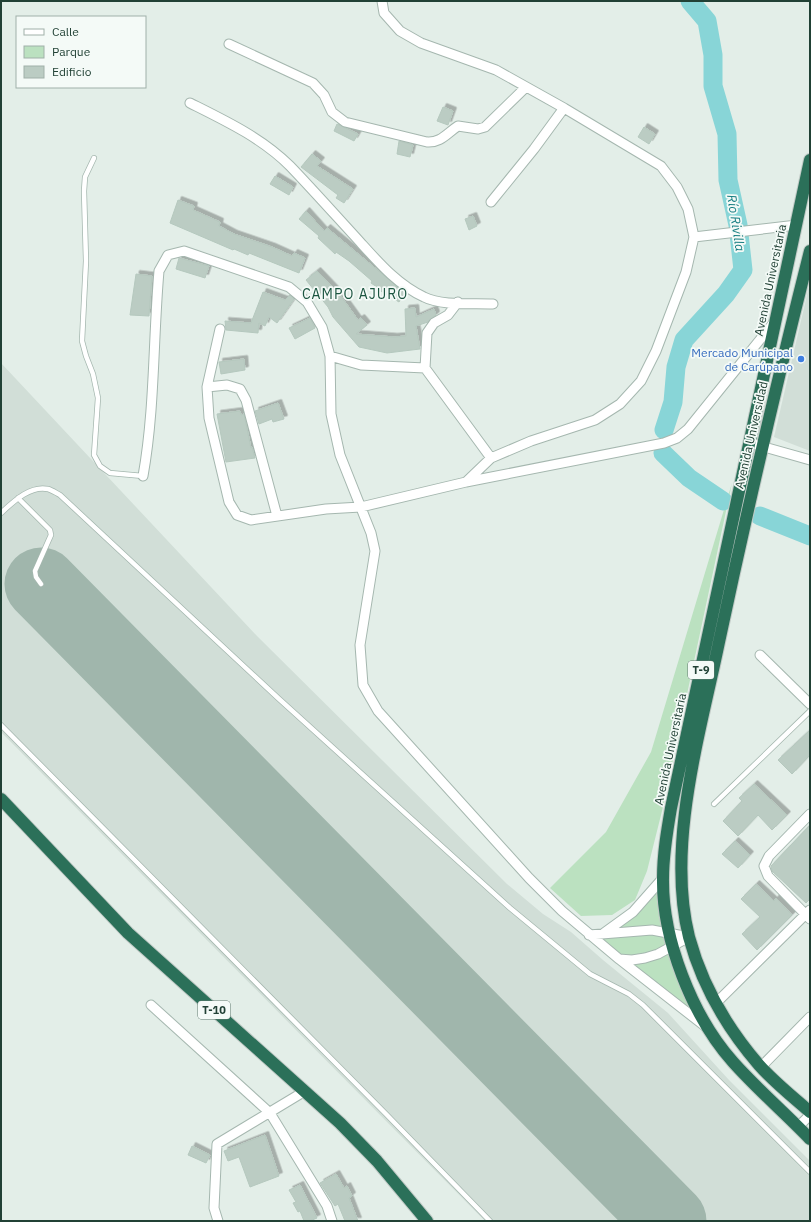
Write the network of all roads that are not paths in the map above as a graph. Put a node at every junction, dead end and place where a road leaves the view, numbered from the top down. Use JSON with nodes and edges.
{"nodes":[{"id":1,"x":382,"y":1,"type":"edge"},
{"id":2,"x":229,"y":44,"type":"dead end"},
{"id":3,"x":526,"y":87,"type":"junction"},
{"id":4,"x":190,"y":103,"type":"dead end"},
{"id":5,"x":564,"y":108,"type":"junction"},
{"id":6,"x":94,"y":158,"type":"dead end"},
{"id":7,"x":810,"y":160,"type":"edge"},
{"id":8,"x":491,"y":202,"type":"dead end"},
{"id":9,"x":797,"y":225,"type":"junction"},
{"id":10,"x":694,"y":237,"type":"junction"},
{"id":11,"x":810,"y":251,"type":"edge"},
{"id":12,"x":458,"y":302,"type":"junction"},
{"id":13,"x":493,"y":304,"type":"dead end"},
{"id":14,"x":775,"y":320,"type":"junction"},
{"id":15,"x":220,"y":329,"type":"dead end"},
{"id":16,"x":330,"y":356,"type":"junction"},
{"id":17,"x":425,"y":368,"type":"junction"},
{"id":18,"x":208,"y":387,"type":"junction"},
{"id":19,"x":750,"y":443,"type":"junction"},
{"id":20,"x":763,"y":445,"type":"junction"},
{"id":21,"x":491,"y":458,"type":"junction"},
{"id":22,"x":810,"y":460,"type":"edge"},
{"id":23,"x":143,"y":476,"type":"joint"},
{"id":24,"x":466,"y":482,"type":"junction"},
{"id":25,"x":18,"y":498,"type":"junction"},
{"id":26,"x":361,"y":507,"type":"junction"},
{"id":27,"x":1,"y":513,"type":"edge"},
{"id":28,"x":277,"y":516,"type":"junction"},
{"id":29,"x":41,"y":584,"type":"dead end"},
{"id":30,"x":760,"y":655,"type":"dead end"},
{"id":31,"x":810,"y":704,"type":"edge"},
{"id":32,"x":810,"y":711,"type":"edge"},
{"id":33,"x":1,"y":725,"type":"edge"},
{"id":34,"x":1,"y":799,"type":"edge"},
{"id":35,"x":714,"y":804,"type":"dead end"},
{"id":36,"x":810,"y":814,"type":"edge"},
{"id":37,"x":663,"y":878,"type":"junction"},
{"id":38,"x":808,"y":915,"type":"edge"},
{"id":39,"x":670,"y":932,"type":"junction"},
{"id":40,"x":602,"y":934,"type":"junction"},
{"id":41,"x":589,"y":935,"type":"junction"},
{"id":42,"x":689,"y":937,"type":"junction"},
{"id":43,"x":673,"y":946,"type":"junction"},
{"id":44,"x":619,"y":959,"type":"junction"},
{"id":45,"x":715,"y":1004,"type":"junction"},
{"id":46,"x":151,"y":1006,"type":"dead end"},
{"id":47,"x":810,"y":1017,"type":"edge"},
{"id":48,"x":709,"y":1030,"type":"junction"},
{"id":49,"x":760,"y":1067,"type":"junction"},
{"id":50,"x":305,"y":1091,"type":"junction"},
{"id":51,"x":270,"y":1113,"type":"junction"},
{"id":52,"x":810,"y":1114,"type":"edge"},
{"id":53,"x":798,"y":1127,"type":"junction"},
{"id":54,"x":810,"y":1140,"type":"edge"},
{"id":55,"x":810,"y":1172,"type":"edge"},
{"id":56,"x":218,"y":1221,"type":"edge"},
{"id":57,"x":332,"y":1221,"type":"edge"},
{"id":58,"x":427,"y":1221,"type":"edge"},
{"id":59,"x":490,"y":1221,"type":"edge"}],
"edges":[{"from":1,"to":3,"type":"street"},
{"from":2,"to":3,"type":"street"},
{"from":3,"to":5,"type":"street"},
{"from":4,"to":12,"type":"street"},
{"from":5,"to":8,"type":"street"},
{"from":5,"to":10,"type":"street"},
{"from":6,"to":23,"type":"lane"},
{"from":7,"to":9,"type":"highway","name":"Avenida Universitaria","number":"T-9"},
{"from":9,"to":10,"type":"street"},
{"from":9,"to":14,"type":"highway","name":"Avenida Universitaria","number":"T-9"},
{"from":10,"to":21,"type":"street"},
{"from":11,"to":20,"type":"highway","name":"Avenida Universidad","number":"T-9"},
{"from":12,"to":13,"type":"street"},
{"from":12,"to":17,"type":"street"},
{"from":14,"to":19,"type":"highway","name":"Avenida Universitaria","number":"T-9"},
{"from":14,"to":24,"type":"street"},
{"from":15,"to":18,"type":"street"},
{"from":16,"to":17,"type":"street"},
{"from":16,"to":23,"type":"street"},
{"from":16,"to":26,"type":"street"},
{"from":17,"to":21,"type":"street"},
{"from":18,"to":28,"type":"street"},
{"from":18,"to":28,"type":"street"},
{"from":19,"to":20,"type":"street"},
{"from":19,"to":37,"type":"highway","name":"Avenida Universitaria","number":"T-9"},
{"from":20,"to":22,"type":"street"},
{"from":20,"to":42,"type":"highway","name":"Avenida Universidad","number":"T-9"},
{"from":21,"to":24,"type":"street"},
{"from":24,"to":26,"type":"street"},
{"from":25,"to":27,"type":"lane"},
{"from":25,"to":29,"type":"lane"},
{"from":25,"to":55,"type":"lane"},
{"from":26,"to":28,"type":"street"},
{"from":26,"to":41,"type":"street"},
{"from":30,"to":31,"type":"street"},
{"from":32,"to":35,"type":"lane"},
{"from":33,"to":59,"type":"lane"},
{"from":34,"to":50,"type":"highway","number":"T-10"},
{"from":36,"to":38,"type":"street"},
{"from":37,"to":39,"type":"highway","name":"Avenida Universitaria","number":"T-9"},
{"from":37,"to":40,"type":"street"},
{"from":38,"to":45,"type":"street"},
{"from":39,"to":40,"type":"street"},
{"from":39,"to":42,"type":"street"},
{"from":39,"to":43,"type":"highway","name":"Avenida Universitaria","number":"T-9"},
{"from":40,"to":41,"type":"street"},
{"from":41,"to":44,"type":"street"},
{"from":42,"to":43,"type":"street"},
{"from":42,"to":45,"type":"highway","number":"T-9"},
{"from":43,"to":44,"type":"street"},
{"from":43,"to":48,"type":"highway","name":"Avenida Universitaria","number":"T-9"},
{"from":44,"to":48,"type":"street"},
{"from":45,"to":49,"type":"highway","number":"T-9"},
{"from":46,"to":51,"type":"street"},
{"from":47,"to":49,"type":"street"},
{"from":48,"to":53,"type":"highway","name":"Avenida Universitaria","number":"T-9"},
{"from":49,"to":52,"type":"highway","number":"T-9"},
{"from":50,"to":51,"type":"street"},
{"from":50,"to":58,"type":"highway","number":"T-10"},
{"from":51,"to":56,"type":"street"},
{"from":51,"to":57,"type":"street"},
{"from":52,"to":53,"type":"street"},
{"from":53,"to":54,"type":"highway","name":"Avenida Universitaria","number":"T-9"}]}
